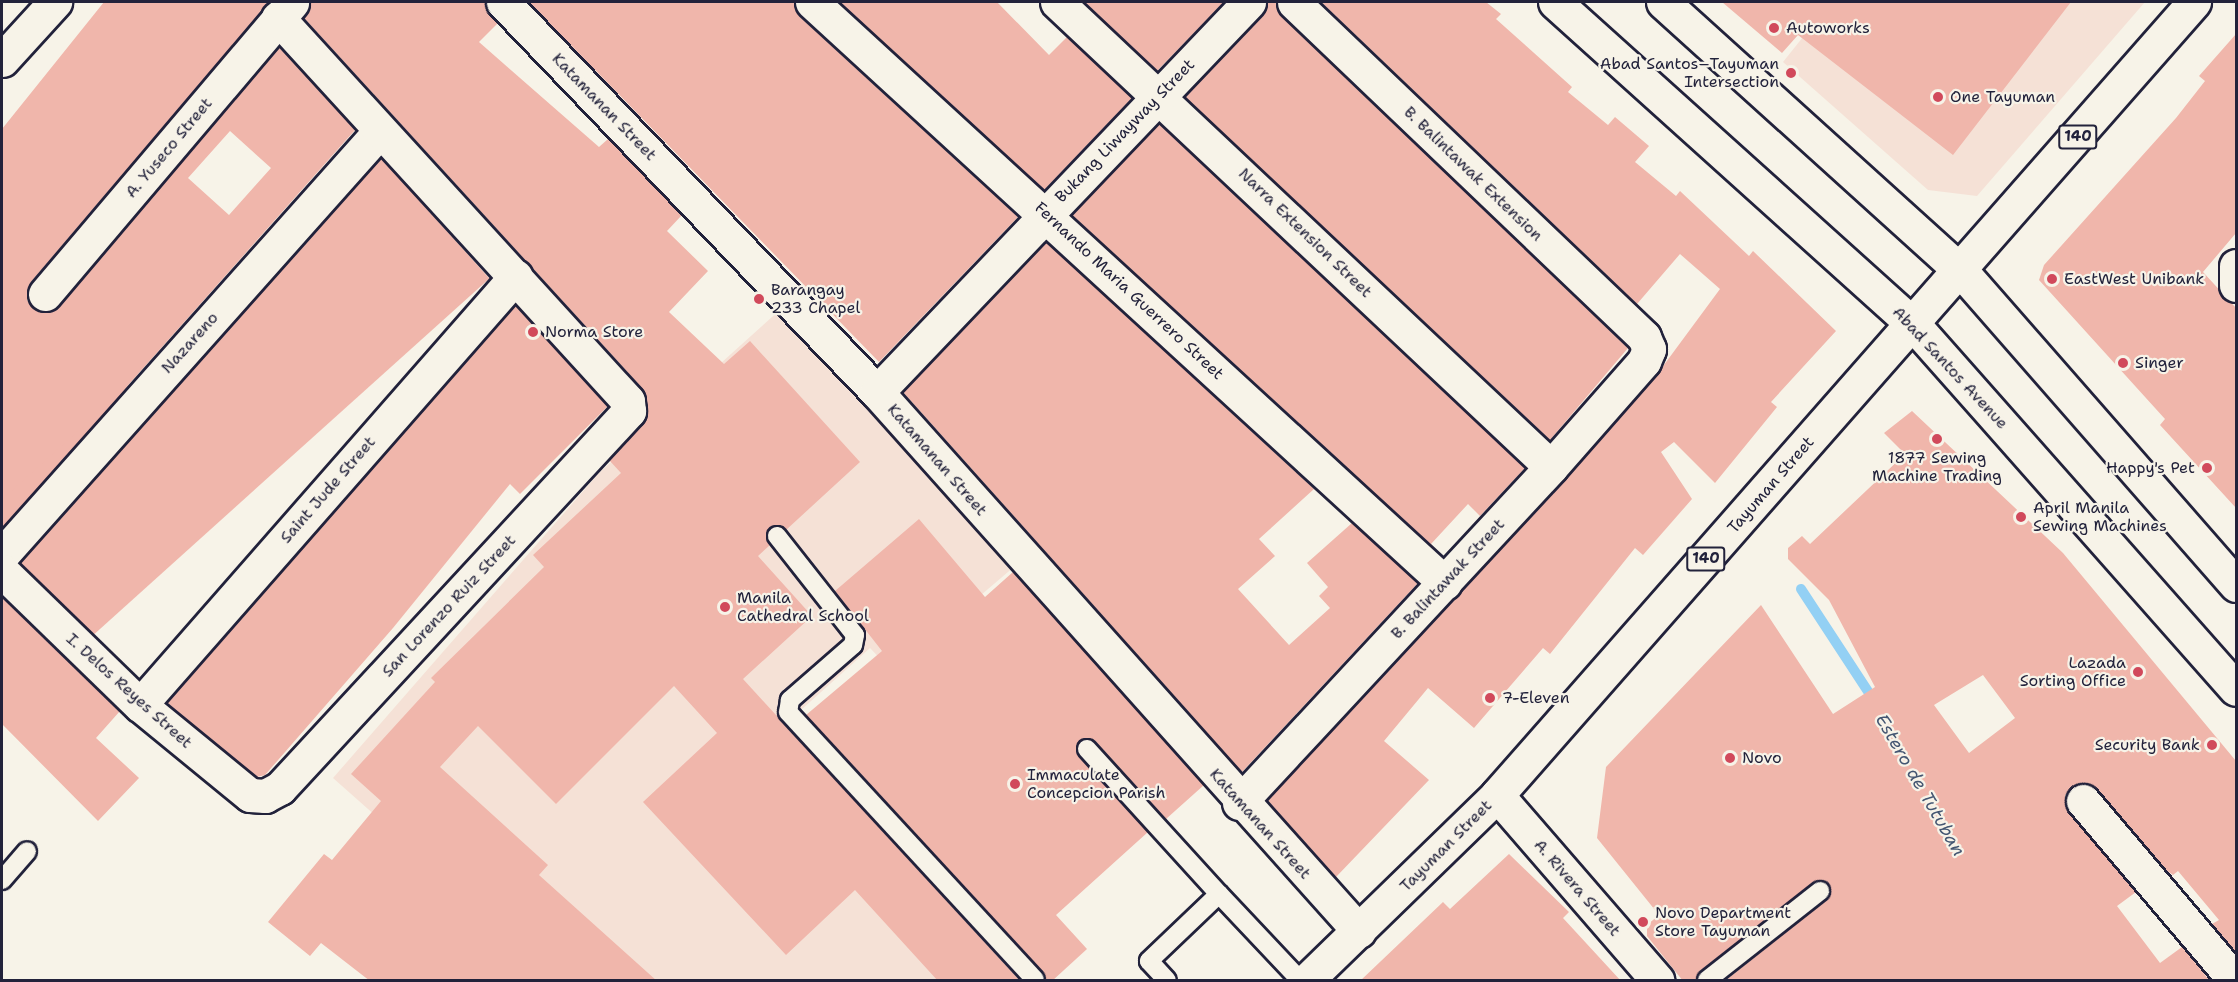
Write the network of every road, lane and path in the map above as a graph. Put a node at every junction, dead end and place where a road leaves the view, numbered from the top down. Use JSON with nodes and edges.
{"nodes":[{"id":1,"x":55,"y":2,"type":"edge"},
{"id":2,"x":503,"y":2,"type":"edge"},
{"id":3,"x":812,"y":2,"type":"edge"},
{"id":4,"x":1057,"y":2,"type":"edge"},
{"id":5,"x":1249,"y":2,"type":"edge"},
{"id":6,"x":1294,"y":2,"type":"edge"},
{"id":7,"x":1555,"y":2,"type":"edge"},
{"id":8,"x":1663,"y":2,"type":"edge"},
{"id":9,"x":2194,"y":2,"type":"edge"},
{"id":10,"x":286,"y":10,"type":"edge"},
{"id":11,"x":2,"y":60,"type":"edge"},
{"id":12,"x":1159,"y":94,"type":"junction"},
{"id":13,"x":379,"y":132,"type":"junction"},
{"id":14,"x":1046,"y":214,"type":"junction"},
{"id":15,"x":2236,"y":266,"type":"edge"},
{"id":16,"x":1962,"y":272,"type":"junction"},
{"id":17,"x":516,"y":276,"type":"junction"},
{"id":18,"x":2236,"y":285,"type":"edge"},
{"id":19,"x":45,"y":294,"type":"dead end"},
{"id":20,"x":1913,"y":324,"type":"junction"},
{"id":21,"x":1649,"y":349,"type":"joint"},
{"id":22,"x":877,"y":392,"type":"junction"},
{"id":23,"x":1551,"y":467,"type":"junction"},
{"id":24,"x":777,"y":536,"type":"dead end"},
{"id":25,"x":2,"y":555,"type":"edge"},
{"id":26,"x":2,"y":571,"type":"edge"},
{"id":27,"x":1445,"y":583,"type":"junction"},
{"id":28,"x":2236,"y":585,"type":"edge"},
{"id":29,"x":2236,"y":689,"type":"edge"},
{"id":30,"x":140,"y":705,"type":"junction"},
{"id":31,"x":1087,"y":749,"type":"dead end"},
{"id":32,"x":1497,"y":795,"type":"junction"},
{"id":33,"x":265,"y":796,"type":"joint"},
{"id":34,"x":2083,"y":801,"type":"dead end"},
{"id":35,"x":1239,"y":803,"type":"junction"},
{"id":36,"x":27,"y":851,"type":"dead end"},
{"id":37,"x":2,"y":880,"type":"edge"},
{"id":38,"x":1820,"y":891,"type":"dead end"},
{"id":39,"x":1219,"y":894,"type":"junction"},
{"id":40,"x":1359,"y":931,"type":"junction"},
{"id":41,"x":1035,"y":981,"type":"edge"},
{"id":42,"x":1167,"y":981,"type":"edge"},
{"id":43,"x":1300,"y":981,"type":"edge"},
{"id":44,"x":1307,"y":981,"type":"edge"},
{"id":45,"x":1657,"y":981,"type":"edge"},
{"id":46,"x":1707,"y":981,"type":"edge"},
{"id":47,"x":2235,"y":981,"type":"edge"}],
"edges":[{"from":1,"to":11,"type":"street"},
{"from":2,"to":22,"type":"street","name":"Katamanan Street"},
{"from":3,"to":14,"type":"street","name":"Fernando Maria Guerrero Street"},
{"from":4,"to":12,"type":"street","name":"Narra Extension Street"},
{"from":5,"to":12,"type":"street","name":"Bukang Liwayway Street"},
{"from":6,"to":21,"type":"street","name":"B. Balintawak Extension"},
{"from":7,"to":20,"type":"street","name":"Abad Santos Avenue"},
{"from":8,"to":16,"type":"street"},
{"from":9,"to":16,"type":"street","name":"Tayuman Street","number":"140"},
{"from":10,"to":13,"type":"street"},
{"from":10,"to":19,"type":"street","name":"A. Yuseco Street"},
{"from":12,"to":14,"type":"street","name":"Bukang Liwayway Street"},
{"from":12,"to":23,"type":"street","name":"Narra Extension Street"},
{"from":13,"to":17,"type":"street"},
{"from":13,"to":25,"type":"street","name":"Nazareno"},
{"from":14,"to":22,"type":"street","name":"Bukang Liwayway Street"},
{"from":14,"to":27,"type":"street","name":"Fernando Maria Guerrero Street"},
{"from":15,"to":18,"type":"street"},
{"from":16,"to":20,"type":"street","name":"Tayuman Street","number":"140"},
{"from":16,"to":28,"type":"street"},
{"from":17,"to":30,"type":"street","name":"Saint Jude Street"},
{"from":17,"to":33,"type":"street","name":"San Lorenzo Ruiz Street"},
{"from":20,"to":29,"type":"street","name":"Abad Santos Avenue"},
{"from":20,"to":32,"type":"street","name":"Tayuman Street","number":"140"},
{"from":21,"to":23,"type":"street","name":"B. Balintawak Street"},
{"from":22,"to":35,"type":"street","name":"Katamanan Street"},
{"from":23,"to":27,"type":"street","name":"B. Balintawak Street"},
{"from":24,"to":41,"type":"lane"},
{"from":26,"to":30,"type":"street","name":"I. Delos Reyes Street"},
{"from":27,"to":35,"type":"street","name":"B. Balintawak Street"},
{"from":30,"to":33,"type":"street","name":"I. Delos Reyes Street"},
{"from":31,"to":39,"type":"lane"},
{"from":32,"to":40,"type":"street","name":"Tayuman Street","number":"140"},
{"from":32,"to":45,"type":"street","name":"A. Rivera Street"},
{"from":34,"to":47,"type":"street"},
{"from":35,"to":40,"type":"street","name":"Katamanan Street"},
{"from":36,"to":37,"type":"lane"},
{"from":38,"to":46,"type":"lane"},
{"from":39,"to":42,"type":"lane"},
{"from":39,"to":43,"type":"lane"},
{"from":40,"to":44,"type":"street","name":"Tayuman Street","number":"140"}]}
